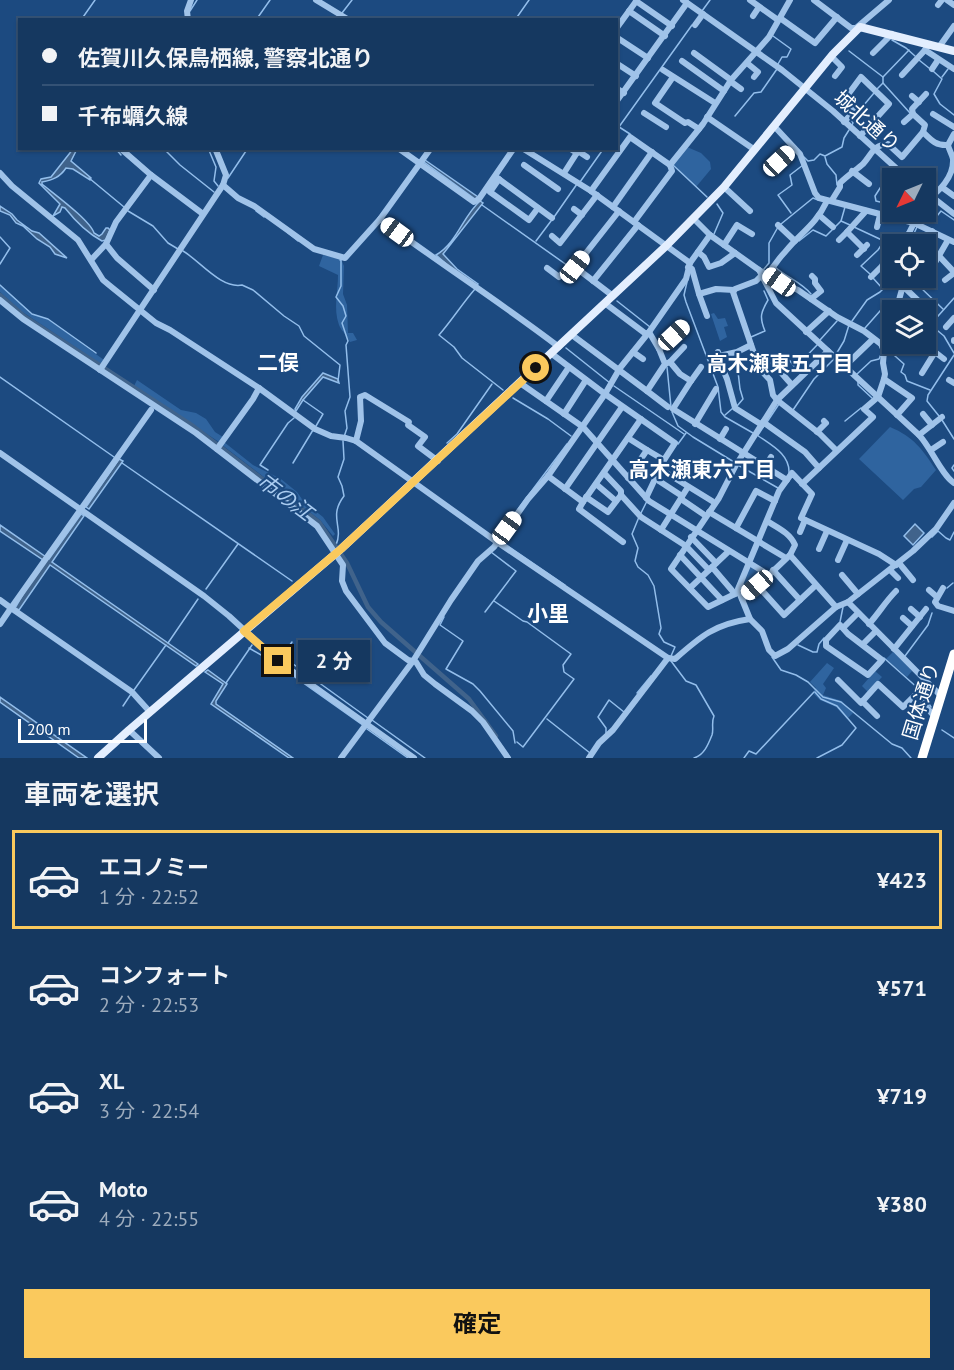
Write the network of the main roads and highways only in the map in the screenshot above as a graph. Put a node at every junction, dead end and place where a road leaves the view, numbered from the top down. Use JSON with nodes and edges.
{"nodes":[{"id":1,"x":954,"y":51,"type":"edge"},
{"id":2,"x":954,"y":654,"type":"edge"},
{"id":3,"x":954,"y":671,"type":"edge"},
{"id":4,"x":98,"y":758,"type":"edge"},
{"id":5,"x":922,"y":758,"type":"edge"},
{"id":6,"x":928,"y":758,"type":"edge"}],
"edges":[{"from":1,"to":4,"type":"main road"},
{"from":2,"to":5,"type":"highway","name":"国体通り"},
{"from":3,"to":6,"type":"highway","name":"国体通り"}]}
